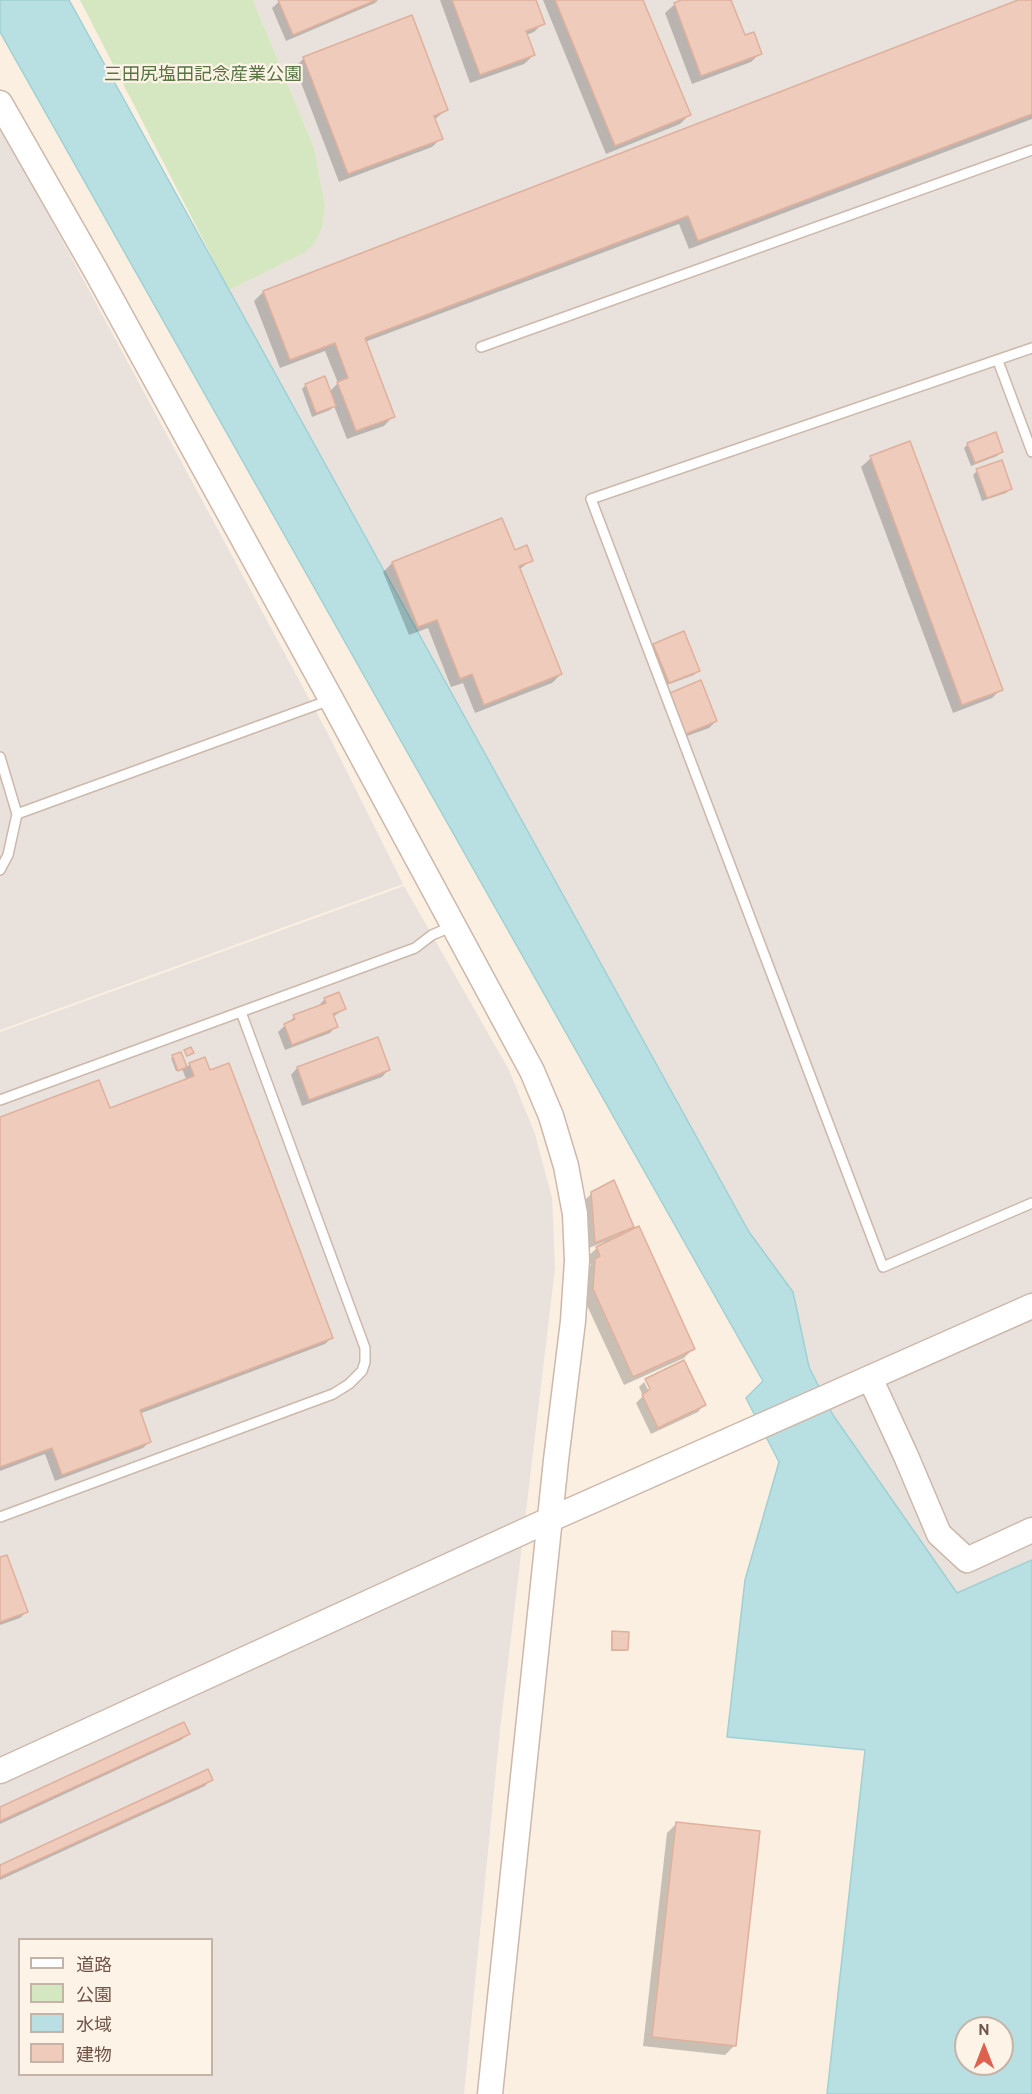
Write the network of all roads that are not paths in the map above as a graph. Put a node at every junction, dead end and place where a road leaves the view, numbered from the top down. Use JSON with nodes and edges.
{"nodes":[{"id":1,"x":0,"y":103,"type":"edge"},
{"id":2,"x":1032,"y":150,"type":"edge"},
{"id":3,"x":481,"y":347,"type":"dead end"},
{"id":4,"x":1032,"y":348,"type":"edge"},
{"id":5,"x":998,"y":361,"type":"junction"},
{"id":6,"x":1032,"y":452,"type":"edge"},
{"id":7,"x":331,"y":699,"type":"junction"},
{"id":8,"x":0,"y":757,"type":"edge"},
{"id":9,"x":16,"y":814,"type":"junction"},
{"id":10,"x":0,"y":870,"type":"edge"},
{"id":11,"x":453,"y":926,"type":"junction"},
{"id":12,"x":241,"y":1012,"type":"junction"},
{"id":13,"x":0,"y":1100,"type":"edge"},
{"id":14,"x":1032,"y":1203,"type":"edge"},
{"id":15,"x":1032,"y":1306,"type":"edge"},
{"id":16,"x":870,"y":1378,"type":"junction"},
{"id":17,"x":0,"y":1517,"type":"edge"},
{"id":18,"x":551,"y":1519,"type":"junction"},
{"id":19,"x":1032,"y":1530,"type":"edge"},
{"id":20,"x":0,"y":1771,"type":"edge"},
{"id":21,"x":490,"y":2094,"type":"edge"}],
"edges":[{"from":1,"to":7,"type":"street"},
{"from":2,"to":3,"type":"lane"},
{"from":4,"to":5,"type":"lane"},
{"from":5,"to":6,"type":"lane"},
{"from":5,"to":14,"type":"lane"},
{"from":7,"to":9,"type":"lane"},
{"from":7,"to":11,"type":"street"},
{"from":8,"to":9,"type":"lane"},
{"from":9,"to":10,"type":"lane"},
{"from":11,"to":12,"type":"lane"},
{"from":11,"to":18,"type":"street"},
{"from":12,"to":13,"type":"lane"},
{"from":12,"to":17,"type":"lane"},
{"from":15,"to":16,"type":"street"},
{"from":16,"to":18,"type":"street"},
{"from":16,"to":19,"type":"street"},
{"from":18,"to":20,"type":"street"},
{"from":18,"to":21,"type":"street"}]}
